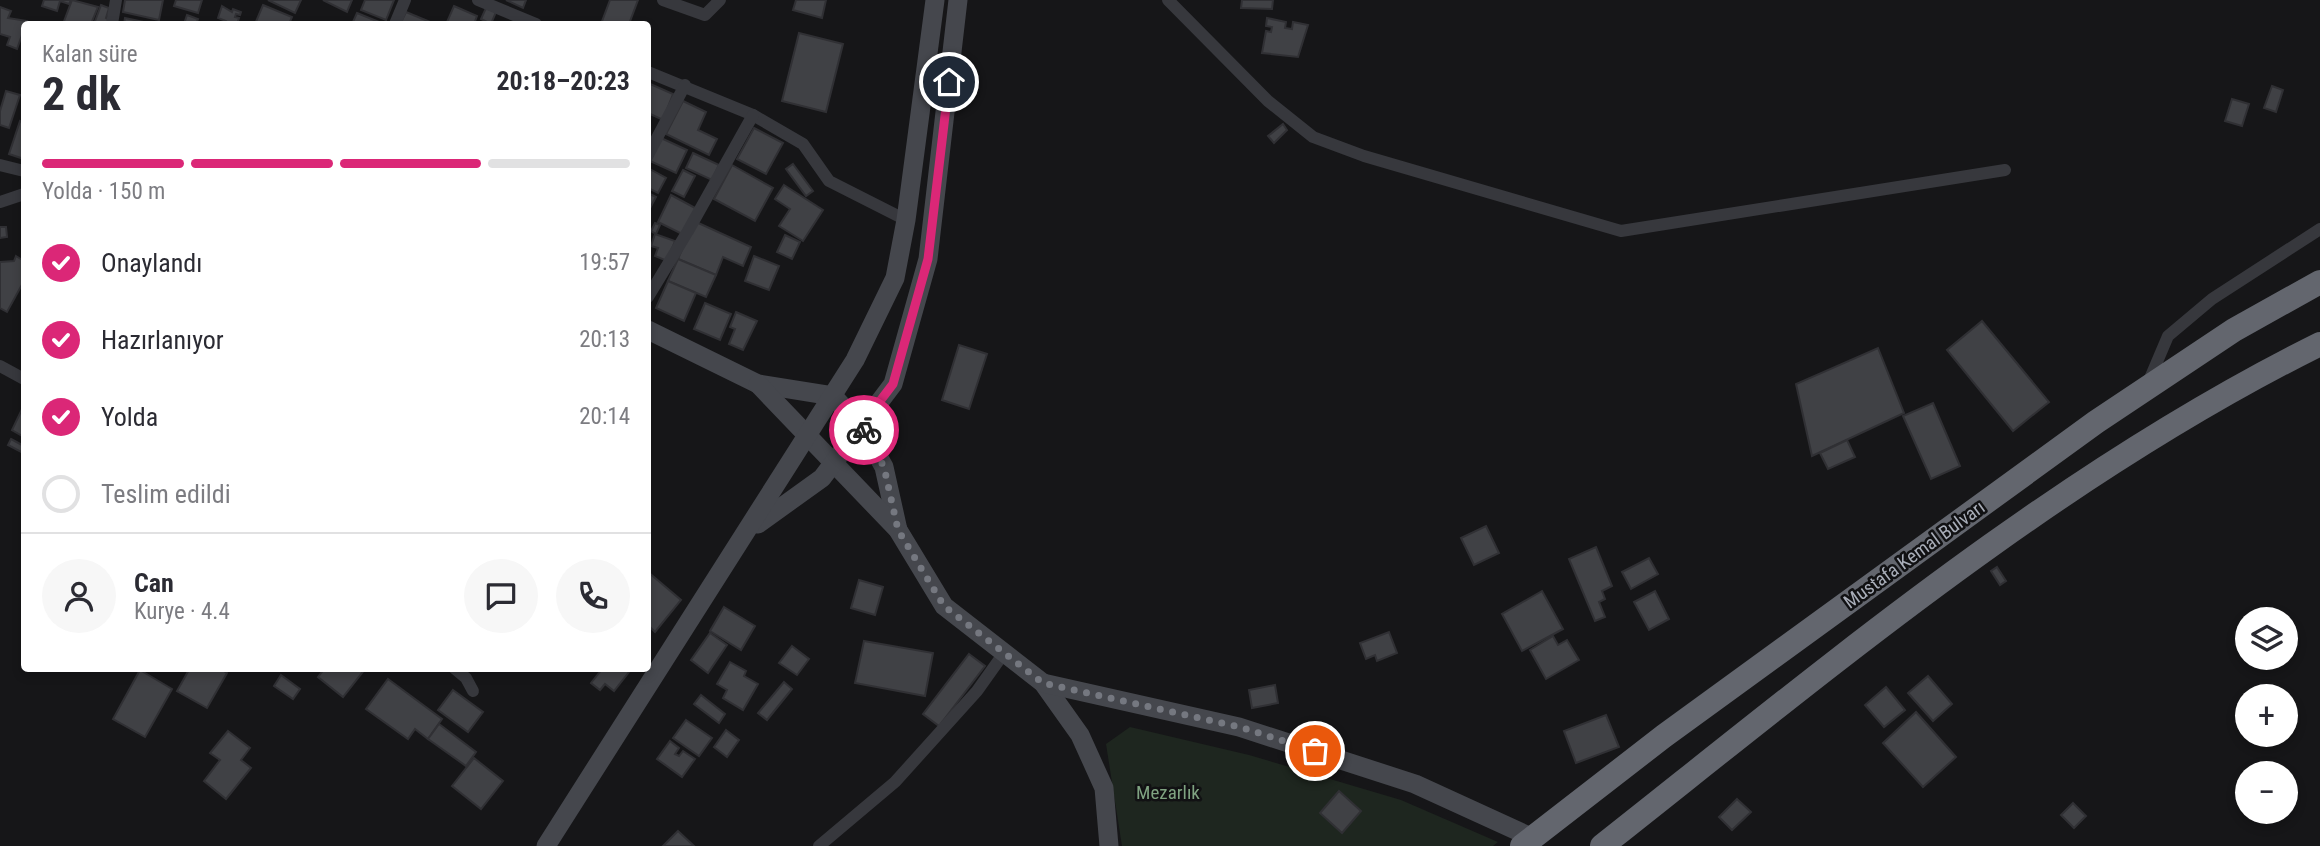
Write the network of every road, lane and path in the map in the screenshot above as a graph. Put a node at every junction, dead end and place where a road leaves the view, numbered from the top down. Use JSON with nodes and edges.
{"nodes":[{"id":1,"x":116,"y":0,"type":"edge"},
{"id":2,"x":405,"y":0,"type":"edge"},
{"id":3,"x":478,"y":0,"type":"edge"},
{"id":4,"x":663,"y":0,"type":"edge"},
{"id":5,"x":720,"y":0,"type":"edge"},
{"id":6,"x":935,"y":0,"type":"edge"},
{"id":7,"x":958,"y":0,"type":"edge"},
{"id":8,"x":1168,"y":0,"type":"edge"},
{"id":9,"x":112,"y":21,"type":"edge"},
{"id":10,"x":396,"y":21,"type":"edge"},
{"id":11,"x":529,"y":21,"type":"edge"},
{"id":12,"x":651,"y":73,"type":"edge"},
{"id":13,"x":685,"y":85,"type":"junction"},
{"id":14,"x":753,"y":115,"type":"junction"},
{"id":15,"x":651,"y":149,"type":"edge"},
{"id":16,"x":0,"y":165,"type":"edge"},
{"id":17,"x":21,"y":170,"type":"edge"},
{"id":18,"x":2005,"y":170,"type":"dead end"},
{"id":19,"x":21,"y":195,"type":"edge"},
{"id":20,"x":0,"y":202,"type":"edge"},
{"id":21,"x":906,"y":220,"type":"junction"},
{"id":22,"x":2320,"y":229,"type":"edge"},
{"id":23,"x":2320,"y":282,"type":"edge"},
{"id":24,"x":651,"y":292,"type":"edge"},
{"id":25,"x":651,"y":331,"type":"edge"},
{"id":26,"x":2320,"y":344,"type":"edge"},
{"id":27,"x":0,"y":366,"type":"edge"},
{"id":28,"x":21,"y":377,"type":"edge"},
{"id":29,"x":758,"y":384,"type":"junction"},
{"id":30,"x":2146,"y":388,"type":"junction"},
{"id":31,"x":833,"y":396,"type":"junction"},
{"id":32,"x":861,"y":426,"type":"junction"},
{"id":33,"x":807,"y":438,"type":"junction"},
{"id":34,"x":832,"y":465,"type":"junction"},
{"id":35,"x":898,"y":530,"type":"junction"},
{"id":36,"x":749,"y":531,"type":"junction"},
{"id":37,"x":1004,"y":653,"type":"junction"},
{"id":38,"x":459,"y":672,"type":"edge"},
{"id":39,"x":1043,"y":683,"type":"junction"},
{"id":40,"x":473,"y":691,"type":"dead end"},
{"id":41,"x":1527,"y":842,"type":"edge"},
{"id":42,"x":546,"y":846,"type":"edge"},
{"id":43,"x":819,"y":846,"type":"edge"},
{"id":44,"x":1109,"y":846,"type":"edge"},
{"id":45,"x":1602,"y":846,"type":"edge"}],
"edges":[{"from":1,"to":9,"type":"street"},
{"from":2,"to":10,"type":"street"},
{"from":3,"to":11,"type":"street"},
{"from":4,"to":5,"type":"street"},
{"from":6,"to":21,"type":"street"},
{"from":7,"to":32,"type":"street"},
{"from":8,"to":18,"type":"street"},
{"from":12,"to":13,"type":"street"},
{"from":13,"to":14,"type":"street"},
{"from":13,"to":15,"type":"street"},
{"from":14,"to":21,"type":"street"},
{"from":14,"to":24,"type":"street"},
{"from":16,"to":17,"type":"street"},
{"from":19,"to":20,"type":"street"},
{"from":21,"to":31,"type":"street"},
{"from":22,"to":30,"type":"street"},
{"from":23,"to":30,"type":"highway","name":"Mustafa Kemal Bulvarı"},
{"from":25,"to":29,"type":"street"},
{"from":26,"to":45,"type":"highway","name":"Mustafa Kemal Bulvarı"},
{"from":27,"to":28,"type":"street"},
{"from":29,"to":31,"type":"street"},
{"from":29,"to":33,"type":"street"},
{"from":30,"to":41,"type":"highway","name":"Mustafa Kemal Bulvarı"},
{"from":31,"to":32,"type":"street"},
{"from":31,"to":33,"type":"street"},
{"from":32,"to":34,"type":"street"},
{"from":32,"to":35,"type":"street"},
{"from":33,"to":34,"type":"street"},
{"from":33,"to":36,"type":"street"},
{"from":34,"to":35,"type":"street"},
{"from":34,"to":36,"type":"street"},
{"from":35,"to":37,"type":"street"},
{"from":36,"to":42,"type":"street"},
{"from":37,"to":39,"type":"street"},
{"from":37,"to":43,"type":"street"},
{"from":38,"to":40,"type":"street"},
{"from":39,"to":41,"type":"street"},
{"from":39,"to":44,"type":"street"}]}
